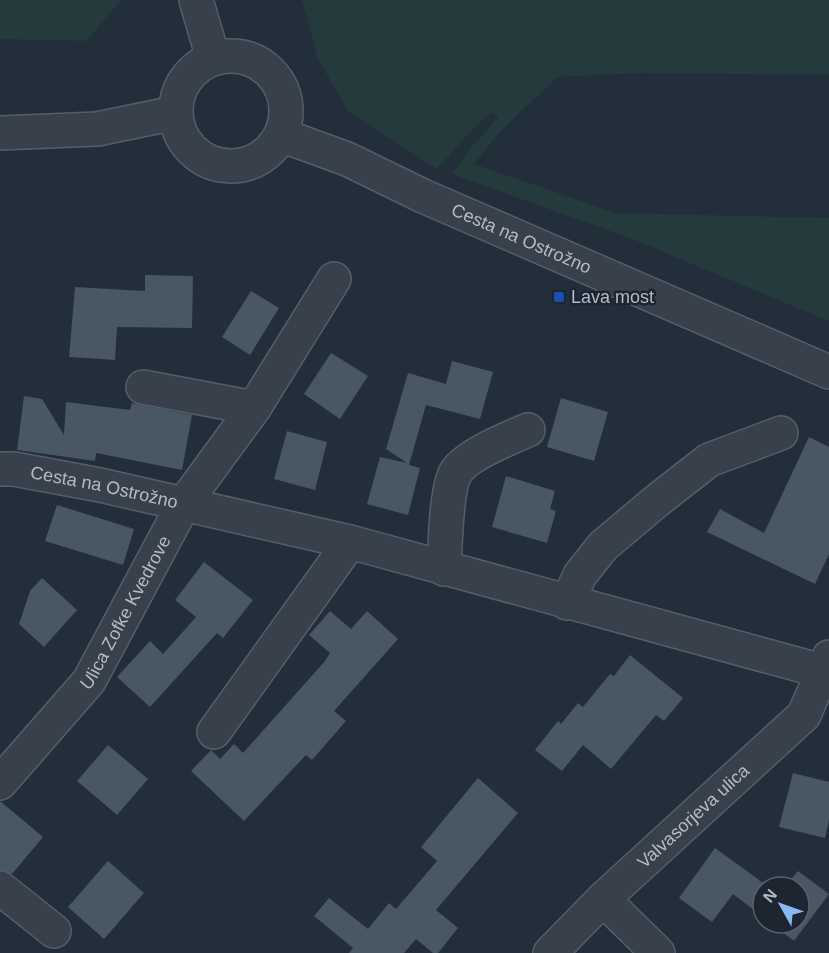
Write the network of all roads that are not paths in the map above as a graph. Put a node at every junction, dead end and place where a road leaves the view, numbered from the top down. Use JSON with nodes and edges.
{"nodes":[{"id":1,"x":196,"y":0,"type":"edge"},
{"id":2,"x":213,"y":58,"type":"junction"},
{"id":3,"x":175,"y":113,"type":"junction"},
{"id":4,"x":0,"y":133,"type":"edge"},
{"id":5,"x":281,"y":135,"type":"junction"},
{"id":6,"x":334,"y":279,"type":"dead end"},
{"id":7,"x":829,"y":372,"type":"edge"},
{"id":8,"x":143,"y":387,"type":"dead end"},
{"id":9,"x":254,"y":408,"type":"junction"},
{"id":10,"x":528,"y":430,"type":"dead end"},
{"id":11,"x":781,"y":432,"type":"dead end"},
{"id":12,"x":0,"y":469,"type":"edge"},
{"id":13,"x":183,"y":504,"type":"junction"},
{"id":14,"x":351,"y":542,"type":"junction"},
{"id":15,"x":444,"y":569,"type":"junction"},
{"id":16,"x":567,"y":603,"type":"junction"},
{"id":17,"x":827,"y":667,"type":"edge"},
{"id":18,"x":214,"y":732,"type":"dead end"},
{"id":19,"x":0,"y":783,"type":"edge"},
{"id":20,"x":0,"y":888,"type":"edge"},
{"id":21,"x":603,"y":899,"type":"junction"},
{"id":22,"x":54,"y":931,"type":"dead end"},
{"id":23,"x":550,"y":953,"type":"edge"},
{"id":24,"x":658,"y":953,"type":"edge"}],
"edges":[{"from":1,"to":2,"type":"street"},
{"from":2,"to":3,"type":"street"},
{"from":2,"to":5,"type":"street"},
{"from":3,"to":4,"type":"street"},
{"from":3,"to":5,"type":"street"},
{"from":5,"to":7,"type":"street","name":"Cesta na Ostrožno"},
{"from":6,"to":9,"type":"street","name":"Ulica Zofke Kvedrove"},
{"from":8,"to":9,"type":"street"},
{"from":9,"to":13,"type":"street","name":"Ulica Zofke Kvedrove"},
{"from":10,"to":15,"type":"street"},
{"from":11,"to":16,"type":"street"},
{"from":12,"to":13,"type":"street","name":"Cesta na Ostrožno"},
{"from":13,"to":14,"type":"street","name":"Cesta na Ostrožno"},
{"from":13,"to":19,"type":"street","name":"Ulica Zofke Kvedrove"},
{"from":14,"to":15,"type":"street","name":"Cesta na Ostrožno"},
{"from":14,"to":18,"type":"street"},
{"from":15,"to":16,"type":"street","name":"Cesta na Ostrožno"},
{"from":16,"to":17,"type":"street","name":"Cesta na Ostrožno"},
{"from":17,"to":21,"type":"street","name":"Valvasorjeva ulica"},
{"from":20,"to":22,"type":"street"},
{"from":21,"to":23,"type":"street","name":"Valvasorjeva ulica"},
{"from":21,"to":24,"type":"street"}]}
